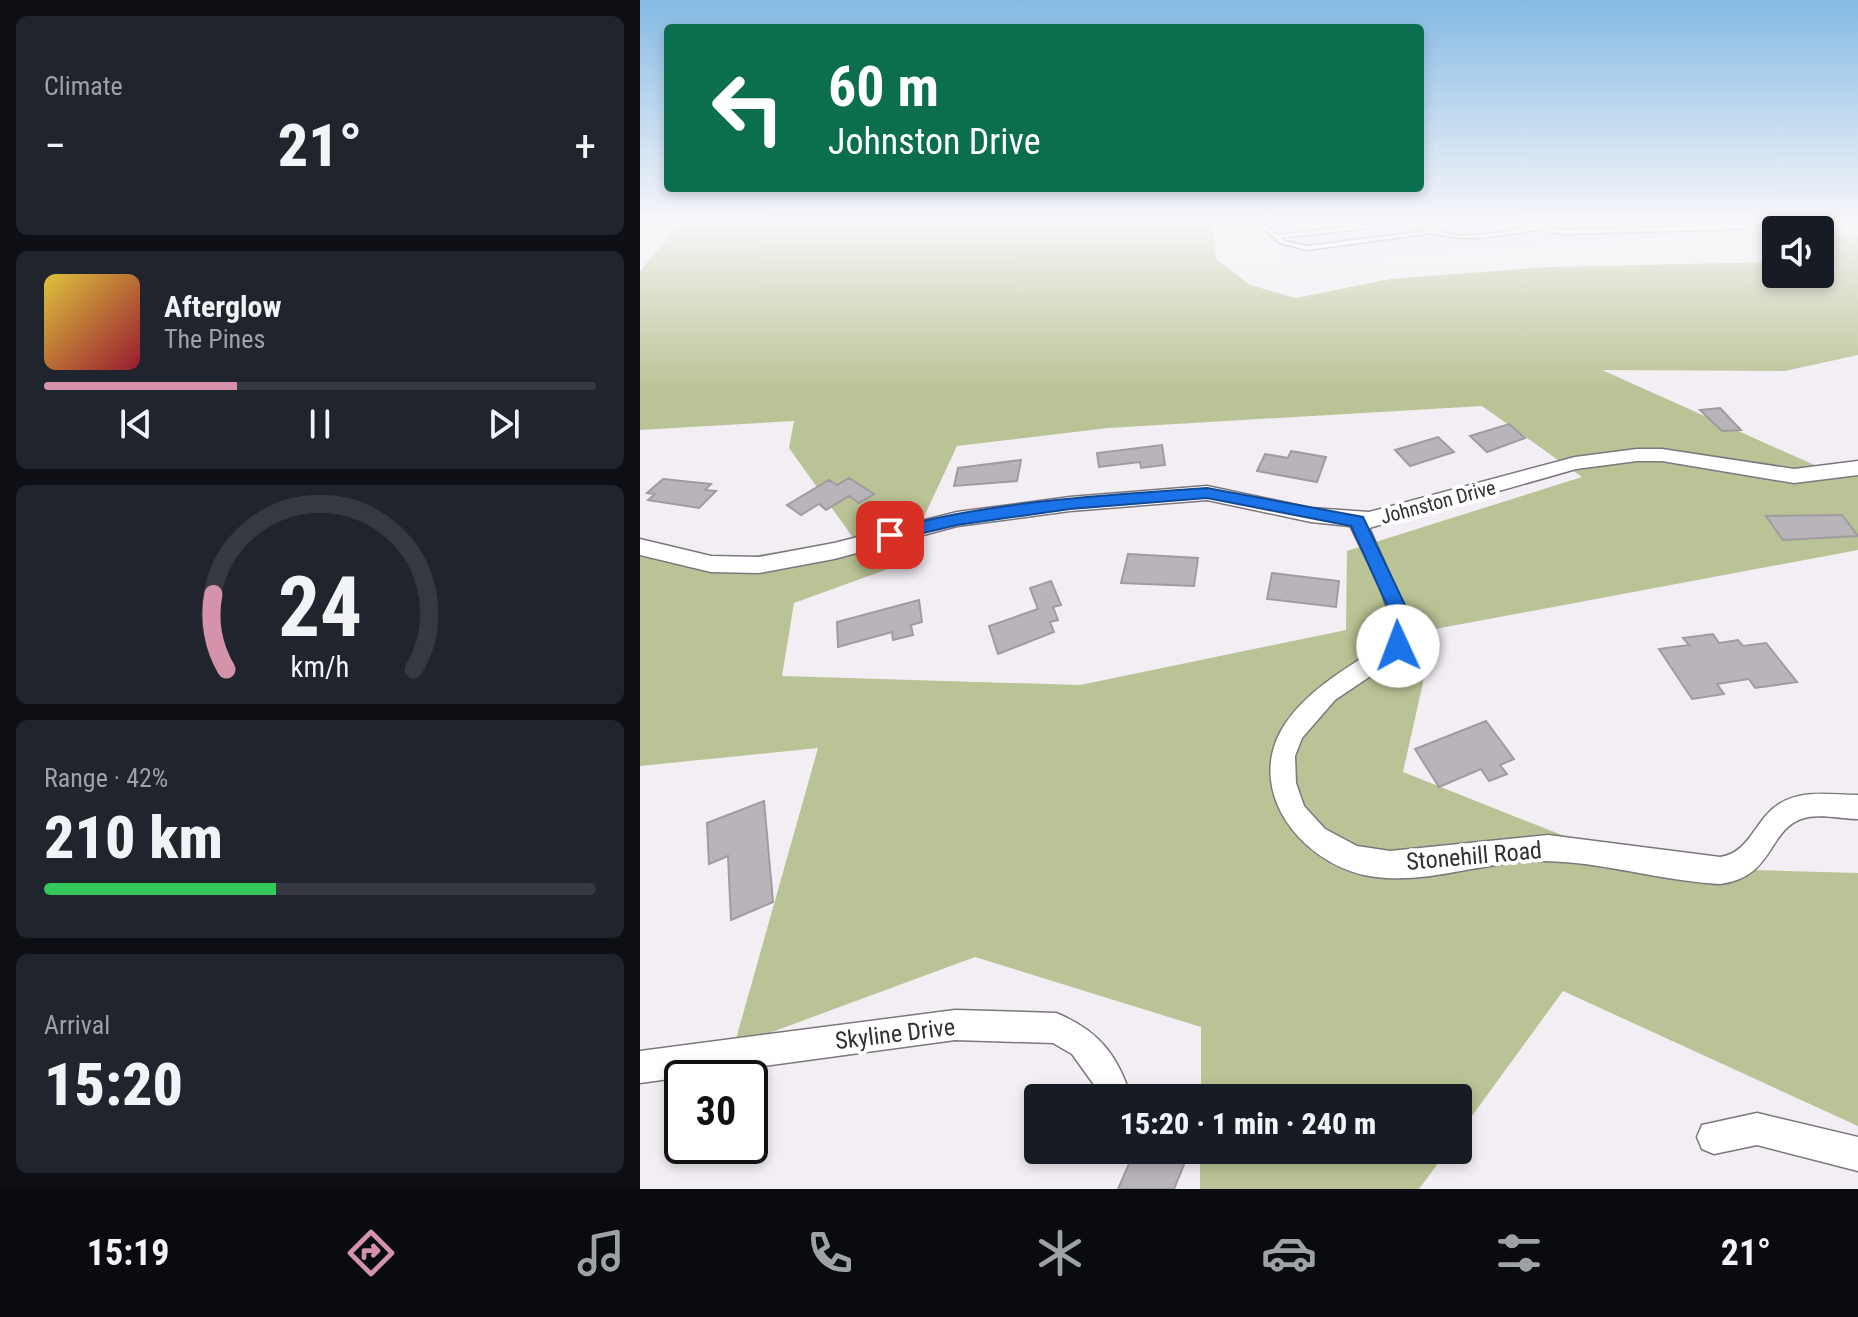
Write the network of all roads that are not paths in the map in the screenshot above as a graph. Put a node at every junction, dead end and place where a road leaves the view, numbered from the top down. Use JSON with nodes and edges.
{"nodes":[{"id":1,"x":1858,"y":468,"type":"edge"},
{"id":2,"x":1357,"y":521,"type":"junction"},
{"id":3,"x":640,"y":547,"type":"edge"},
{"id":4,"x":1858,"y":807,"type":"edge"},
{"id":5,"x":640,"y":1067,"type":"edge"},
{"id":6,"x":1111,"y":1084,"type":"edge"},
{"id":7,"x":1714,"y":1137,"type":"dead end"},
{"id":8,"x":1858,"y":1154,"type":"edge"}],
"edges":[{"from":1,"to":2,"type":"street","name":"Johnston Drive"},
{"from":2,"to":3,"type":"street","name":"Johnston Drive"},
{"from":2,"to":4,"type":"street","name":"Stonehill Road"},
{"from":5,"to":6,"type":"street","name":"Skyline Drive"},
{"from":7,"to":8,"type":"street"}]}
